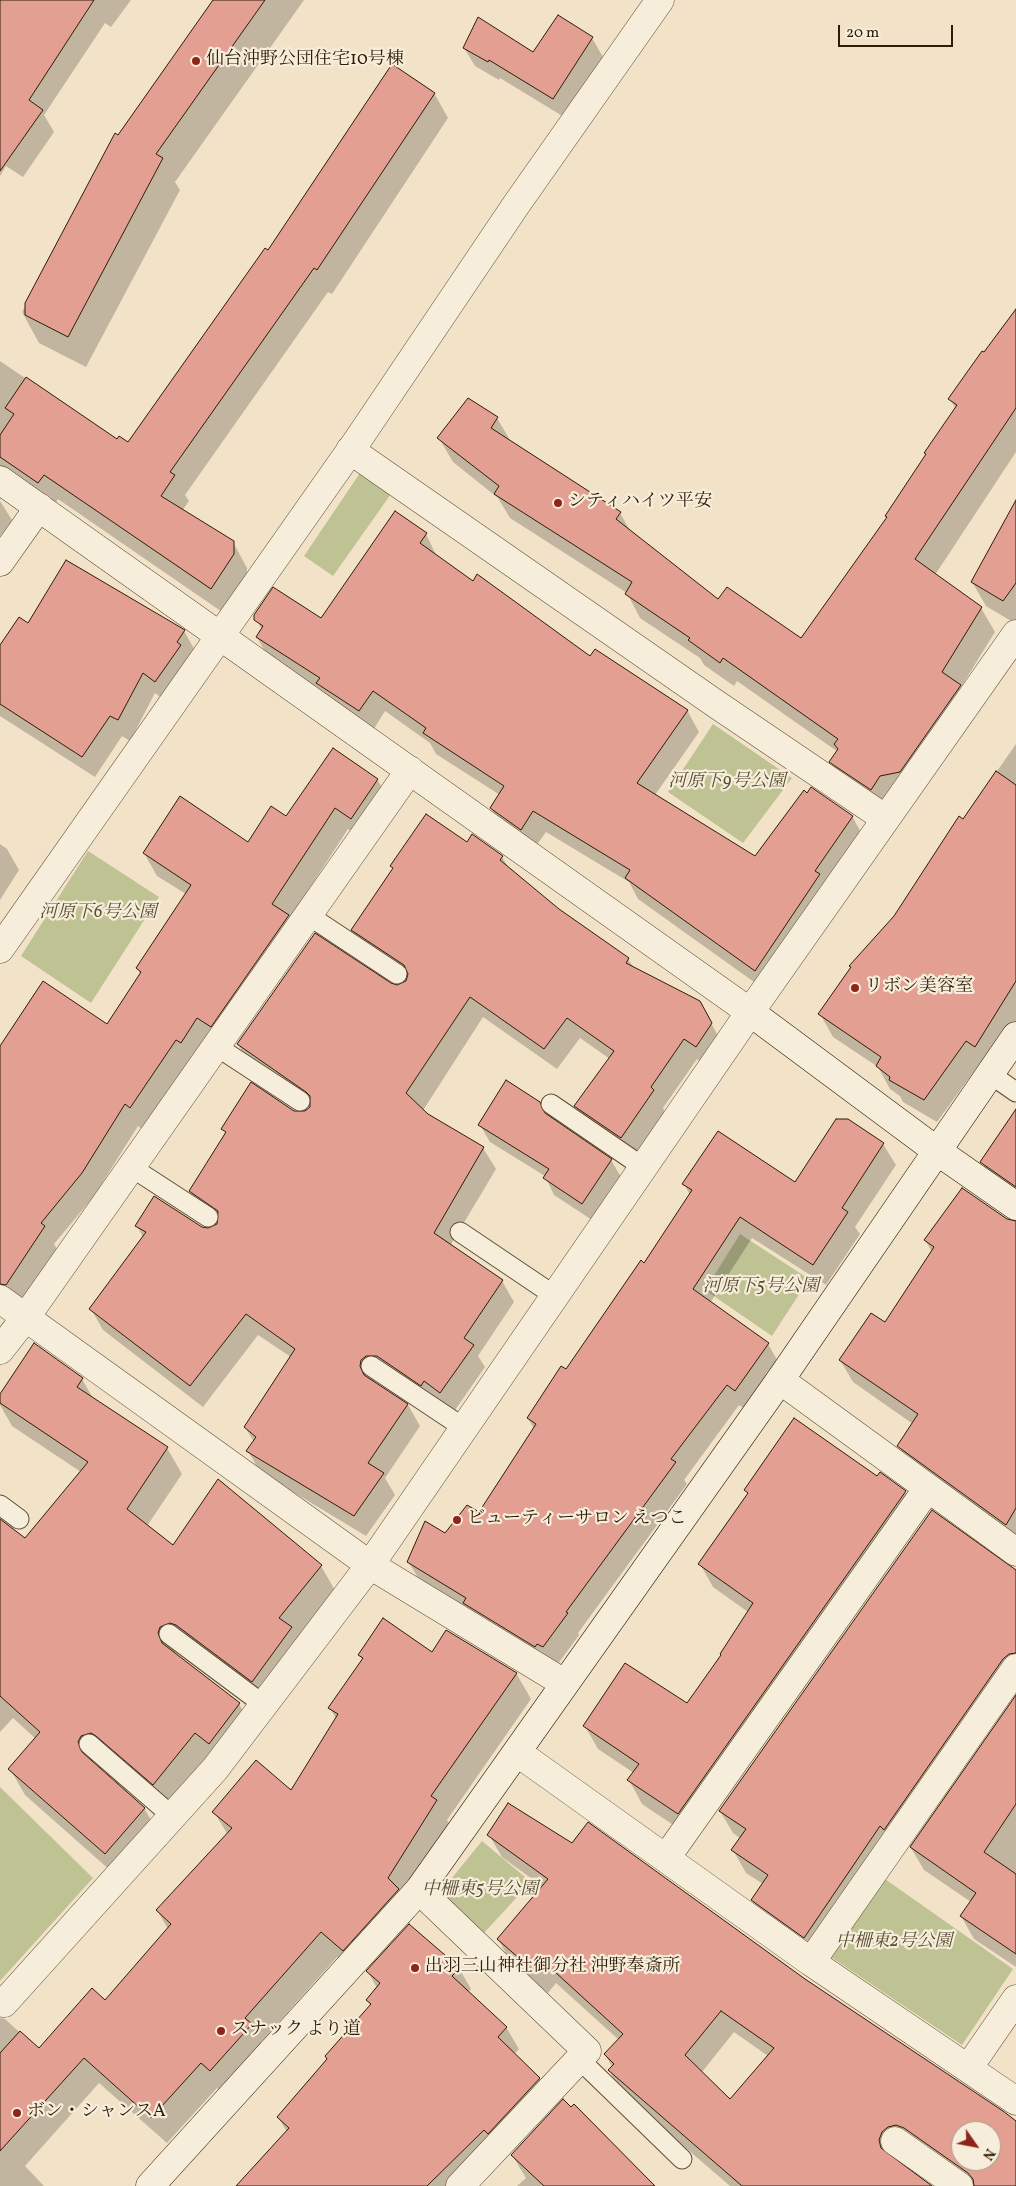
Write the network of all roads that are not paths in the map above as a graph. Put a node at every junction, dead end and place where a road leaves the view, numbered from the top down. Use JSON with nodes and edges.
{"nodes":[{"id":1,"x":660,"y":0,"type":"edge"},
{"id":2,"x":350,"y":450,"type":"junction"},
{"id":3,"x":0,"y":480,"type":"edge"},
{"id":4,"x":39,"y":507,"type":"junction"},
{"id":5,"x":0,"y":562,"type":"edge"},
{"id":6,"x":1016,"y":634,"type":"edge"},
{"id":7,"x":221,"y":635,"type":"junction"},
{"id":8,"x":410,"y":770,"type":"junction"},
{"id":9,"x":886,"y":819,"type":"junction"},
{"id":10,"x":308,"y":915,"type":"junction"},
{"id":11,"x":0,"y":949,"type":"edge"},
{"id":12,"x":397,"y":974,"type":"dead end"},
{"id":13,"x":750,"y":1012,"type":"junction"},
{"id":14,"x":1016,"y":1036,"type":"edge"},
{"id":15,"x":216,"y":1046,"type":"junction"},
{"id":16,"x":990,"y":1074,"type":"junction"},
{"id":17,"x":1016,"y":1092,"type":"edge"},
{"id":18,"x":300,"y":1101,"type":"dead end"},
{"id":19,"x":551,"y":1104,"type":"dead end"},
{"id":20,"x":937,"y":1151,"type":"junction"},
{"id":21,"x":132,"y":1166,"type":"junction"},
{"id":22,"x":643,"y":1167,"type":"junction"},
{"id":23,"x":1016,"y":1206,"type":"edge"},
{"id":24,"x":208,"y":1217,"type":"dead end"},
{"id":25,"x":460,"y":1232,"type":"dead end"},
{"id":26,"x":555,"y":1296,"type":"junction"},
{"id":27,"x":0,"y":1298,"type":"edge"},
{"id":28,"x":26,"y":1317,"type":"junction"},
{"id":29,"x":0,"y":1350,"type":"edge"},
{"id":30,"x":371,"y":1366,"type":"dead end"},
{"id":31,"x":780,"y":1380,"type":"junction"},
{"id":32,"x":464,"y":1428,"type":"junction"},
{"id":33,"x":928,"y":1488,"type":"junction"},
{"id":34,"x":0,"y":1505,"type":"edge"},
{"id":35,"x":19,"y":1519,"type":"dead end"},
{"id":36,"x":1016,"y":1552,"type":"edge"},
{"id":37,"x":370,"y":1564,"type":"junction"},
{"id":38,"x":169,"y":1634,"type":"dead end"},
{"id":39,"x":1016,"y":1668,"type":"edge"},
{"id":40,"x":564,"y":1683,"type":"junction"},
{"id":41,"x":264,"y":1705,"type":"junction"},
{"id":42,"x":89,"y":1744,"type":"dead end"},
{"id":43,"x":518,"y":1753,"type":"junction"},
{"id":44,"x":172,"y":1816,"type":"junction"},
{"id":45,"x":666,"y":1858,"type":"junction"},
{"id":46,"x":420,"y":1890,"type":"junction"},
{"id":47,"x":811,"y":1962,"type":"junction"},
{"id":48,"x":1016,"y":1999,"type":"edge"},
{"id":49,"x":4,"y":2003,"type":"dead end"},
{"id":50,"x":579,"y":2059,"type":"junction"},
{"id":51,"x":969,"y":2068,"type":"junction"},
{"id":52,"x":1016,"y":2101,"type":"edge"},
{"id":53,"x":895,"y":2141,"type":"dead end"},
{"id":54,"x":682,"y":2159,"type":"dead end"},
{"id":55,"x":150,"y":2186,"type":"edge"},
{"id":56,"x":460,"y":2186,"type":"edge"},
{"id":57,"x":959,"y":2186,"type":"edge"}],
"edges":[{"from":1,"to":2,"type":"street"},
{"from":2,"to":7,"type":"street"},
{"from":2,"to":9,"type":"street"},
{"from":3,"to":4,"type":"street"},
{"from":4,"to":5,"type":"street"},
{"from":4,"to":7,"type":"street"},
{"from":6,"to":9,"type":"street"},
{"from":7,"to":8,"type":"street"},
{"from":7,"to":11,"type":"street"},
{"from":8,"to":10,"type":"street"},
{"from":8,"to":13,"type":"street"},
{"from":9,"to":13,"type":"street"},
{"from":10,"to":12,"type":"lane"},
{"from":10,"to":15,"type":"street"},
{"from":13,"to":20,"type":"street"},
{"from":13,"to":22,"type":"street"},
{"from":14,"to":16,"type":"street"},
{"from":15,"to":18,"type":"lane"},
{"from":15,"to":21,"type":"street"},
{"from":16,"to":17,"type":"lane"},
{"from":16,"to":20,"type":"street"},
{"from":19,"to":22,"type":"lane"},
{"from":20,"to":23,"type":"street"},
{"from":20,"to":31,"type":"street"},
{"from":21,"to":24,"type":"lane"},
{"from":21,"to":28,"type":"street"},
{"from":22,"to":26,"type":"street"},
{"from":25,"to":26,"type":"lane"},
{"from":26,"to":32,"type":"street"},
{"from":27,"to":28,"type":"street"},
{"from":28,"to":29,"type":"street"},
{"from":28,"to":37,"type":"street"},
{"from":30,"to":32,"type":"lane"},
{"from":31,"to":33,"type":"street"},
{"from":31,"to":40,"type":"street"},
{"from":32,"to":37,"type":"street"},
{"from":33,"to":36,"type":"street"},
{"from":33,"to":45,"type":"street"},
{"from":34,"to":35,"type":"lane"},
{"from":37,"to":40,"type":"street"},
{"from":37,"to":41,"type":"street"},
{"from":38,"to":41,"type":"lane"},
{"from":39,"to":47,"type":"street"},
{"from":40,"to":43,"type":"street"},
{"from":41,"to":44,"type":"street"},
{"from":42,"to":44,"type":"lane"},
{"from":43,"to":45,"type":"street"},
{"from":43,"to":46,"type":"street"},
{"from":44,"to":49,"type":"street"},
{"from":45,"to":47,"type":"street"},
{"from":46,"to":50,"type":"street"},
{"from":46,"to":55,"type":"street"},
{"from":47,"to":51,"type":"street"},
{"from":48,"to":51,"type":"street"},
{"from":50,"to":54,"type":"lane"},
{"from":50,"to":56,"type":"street"},
{"from":51,"to":52,"type":"street"},
{"from":53,"to":57,"type":"street"}]}
